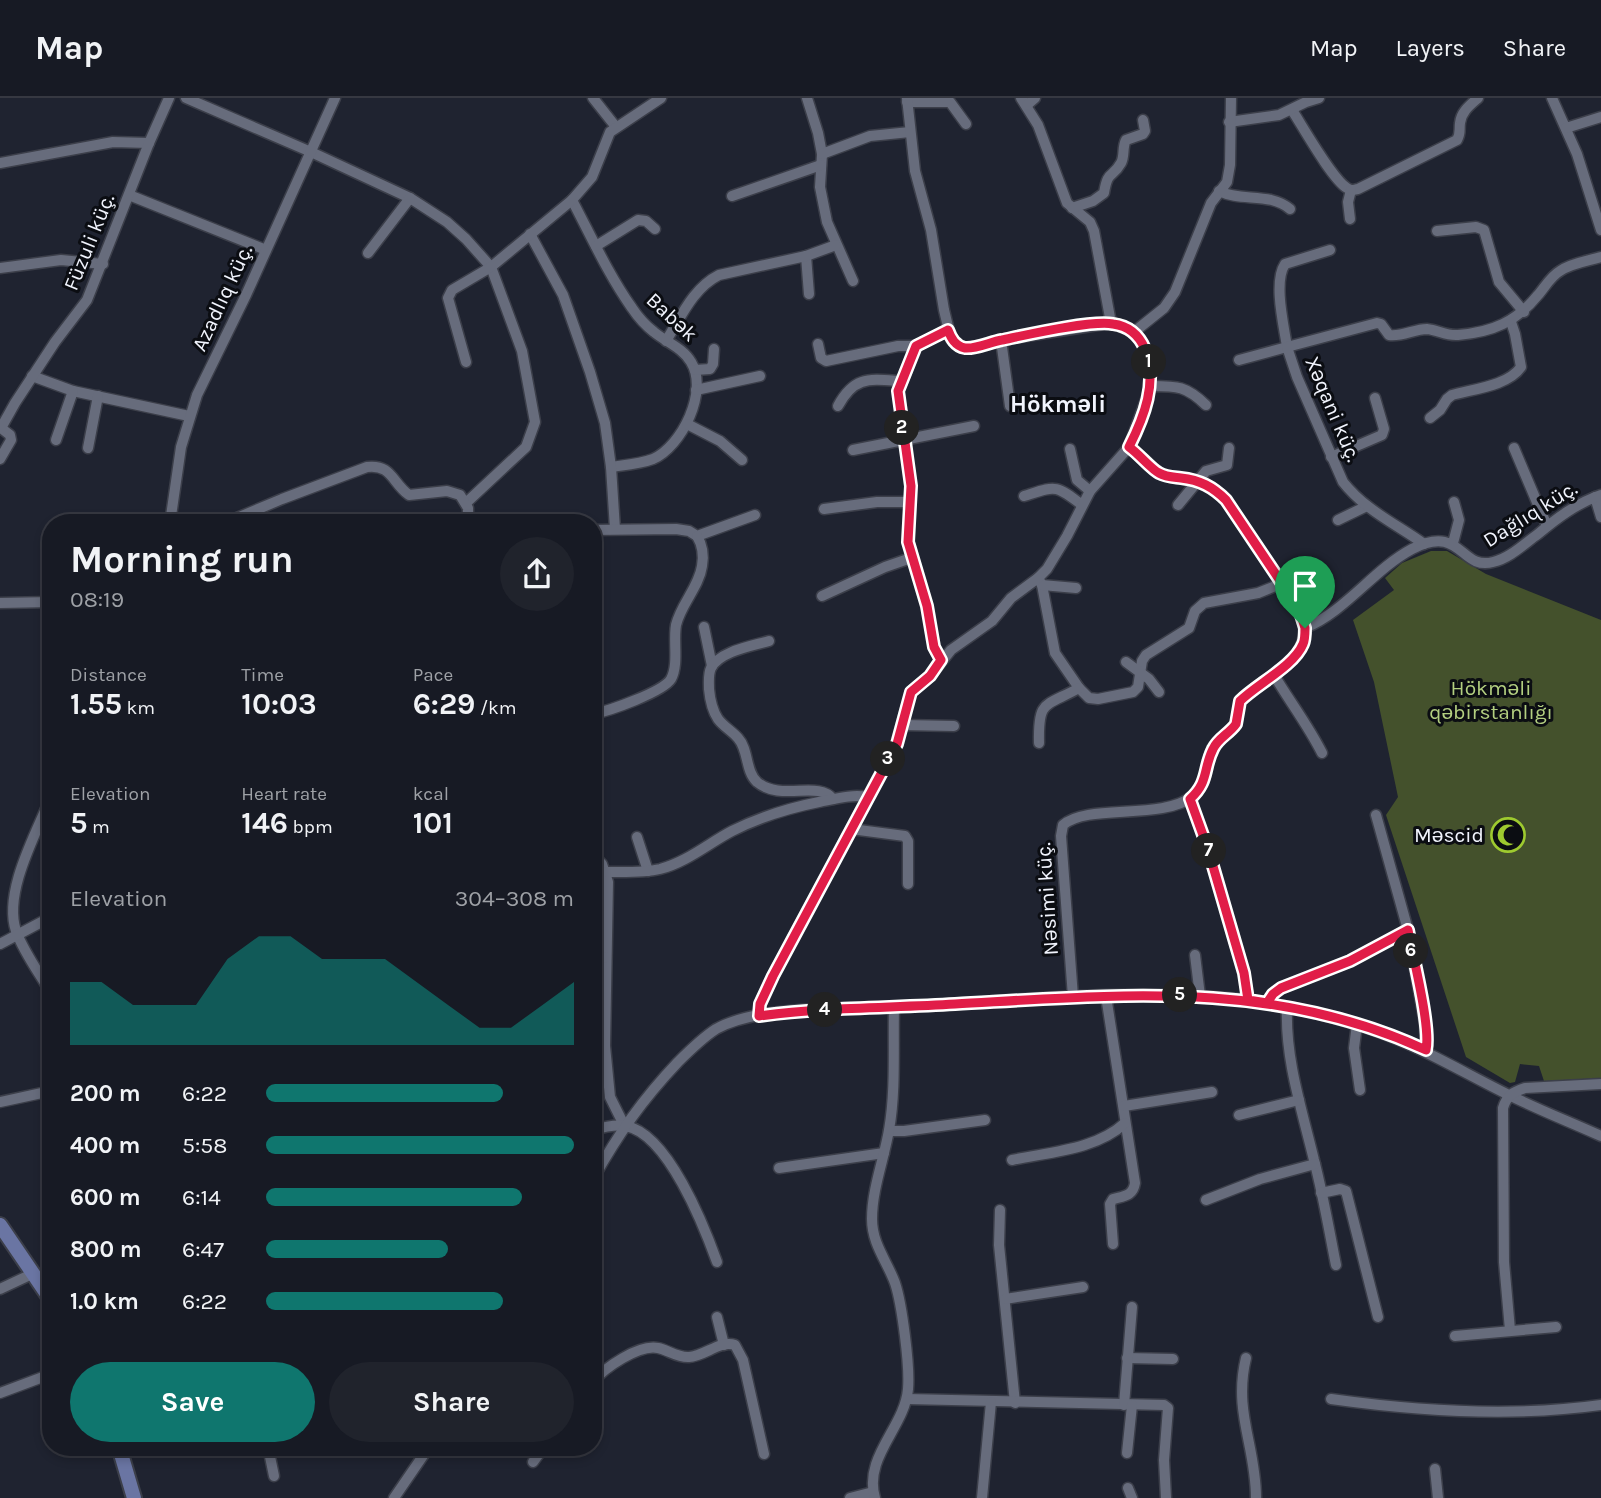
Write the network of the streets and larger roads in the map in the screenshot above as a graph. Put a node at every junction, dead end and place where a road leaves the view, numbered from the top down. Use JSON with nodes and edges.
{"nodes":[{"id":1,"x":169,"y":98,"type":"edge"},
{"id":2,"x":186,"y":98,"type":"edge"},
{"id":3,"x":335,"y":98,"type":"edge"},
{"id":4,"x":593,"y":98,"type":"edge"},
{"id":5,"x":661,"y":98,"type":"edge"},
{"id":6,"x":807,"y":98,"type":"edge"},
{"id":7,"x":1231,"y":98,"type":"edge"},
{"id":8,"x":1315,"y":98,"type":"edge"},
{"id":9,"x":1478,"y":98,"type":"edge"},
{"id":10,"x":1552,"y":98,"type":"edge"},
{"id":11,"x":907,"y":100,"type":"edge"},
{"id":12,"x":1027,"y":100,"type":"edge"},
{"id":13,"x":1292,"y":110,"type":"junction"},
{"id":14,"x":1601,"y":117,"type":"edge"},
{"id":15,"x":1143,"y":120,"type":"dead end"},
{"id":16,"x":1229,"y":122,"type":"junction"},
{"id":17,"x":966,"y":124,"type":"dead end"},
{"id":18,"x":616,"y":127,"type":"junction"},
{"id":19,"x":1566,"y":128,"type":"junction"},
{"id":20,"x":910,"y":132,"type":"junction"},
{"id":21,"x":149,"y":143,"type":"junction"},
{"id":22,"x":312,"y":152,"type":"junction"},
{"id":23,"x":822,"y":154,"type":"junction"},
{"id":24,"x":0,"y":163,"type":"edge"},
{"id":25,"x":821,"y":165,"type":"junction"},
{"id":26,"x":1351,"y":190,"type":"junction"},
{"id":27,"x":1219,"y":191,"type":"junction"},
{"id":28,"x":129,"y":195,"type":"junction"},
{"id":29,"x":732,"y":196,"type":"dead end"},
{"id":30,"x":410,"y":198,"type":"junction"},
{"id":31,"x":572,"y":200,"type":"junction"},
{"id":32,"x":1072,"y":208,"type":"junction"},
{"id":33,"x":1290,"y":209,"type":"dead end"},
{"id":34,"x":1350,"y":219,"type":"dead end"},
{"id":35,"x":655,"y":229,"type":"dead end"},
{"id":36,"x":1601,"y":230,"type":"edge"},
{"id":37,"x":1437,"y":231,"type":"dead end"},
{"id":38,"x":530,"y":234,"type":"junction"},
{"id":39,"x":836,"y":245,"type":"junction"},
{"id":40,"x":596,"y":246,"type":"junction"},
{"id":41,"x":266,"y":250,"type":"junction"},
{"id":42,"x":1330,"y":250,"type":"dead end"},
{"id":43,"x":368,"y":253,"type":"dead end"},
{"id":44,"x":806,"y":256,"type":"junction"},
{"id":45,"x":1601,"y":257,"type":"edge"},
{"id":46,"x":103,"y":264,"type":"junction"},
{"id":47,"x":491,"y":267,"type":"junction"},
{"id":48,"x":0,"y":268,"type":"edge"},
{"id":49,"x":853,"y":281,"type":"dead end"},
{"id":50,"x":809,"y":294,"type":"dead end"},
{"id":51,"x":1524,"y":312,"type":"junction"},
{"id":52,"x":1511,"y":322,"type":"junction"},
{"id":53,"x":1111,"y":323,"type":"junction"},
{"id":54,"x":948,"y":330,"type":"junction"},
{"id":55,"x":1134,"y":332,"type":"junction"},
{"id":56,"x":1001,"y":340,"type":"junction"},
{"id":57,"x":666,"y":341,"type":"junction"},
{"id":58,"x":818,"y":344,"type":"dead end"},
{"id":59,"x":916,"y":346,"type":"junction"},
{"id":60,"x":1287,"y":347,"type":"junction"},
{"id":61,"x":713,"y":349,"type":"dead end"},
{"id":62,"x":1239,"y":360,"type":"dead end"},
{"id":63,"x":467,"y":362,"type":"dead end"},
{"id":64,"x":695,"y":370,"type":"junction"},
{"id":65,"x":32,"y":376,"type":"junction"},
{"id":66,"x":761,"y":376,"type":"dead end"},
{"id":67,"x":900,"y":381,"type":"junction"},
{"id":68,"x":1151,"y":386,"type":"junction"},
{"id":69,"x":696,"y":390,"type":"junction"},
{"id":70,"x":74,"y":391,"type":"junction"},
{"id":71,"x":98,"y":396,"type":"junction"},
{"id":72,"x":1375,"y":398,"type":"dead end"},
{"id":73,"x":1206,"y":404,"type":"dead end"},
{"id":74,"x":838,"y":406,"type":"dead end"},
{"id":75,"x":1010,"y":406,"type":"dead end"},
{"id":76,"x":189,"y":416,"type":"junction"},
{"id":77,"x":1430,"y":418,"type":"dead end"},
{"id":78,"x":687,"y":424,"type":"junction"},
{"id":79,"x":974,"y":426,"type":"dead end"},
{"id":80,"x":1,"y":428,"type":"edge"},
{"id":81,"x":56,"y":440,"type":"dead end"},
{"id":82,"x":903,"y":440,"type":"junction"},
{"id":83,"x":1129,"y":447,"type":"junction"},
{"id":84,"x":88,"y":448,"type":"dead end"},
{"id":85,"x":1229,"y":448,"type":"dead end"},
{"id":86,"x":1514,"y":448,"type":"dead end"},
{"id":87,"x":1070,"y":449,"type":"dead end"},
{"id":88,"x":853,"y":450,"type":"dead end"},
{"id":89,"x":1331,"y":457,"type":"junction"},
{"id":90,"x":0,"y":459,"type":"edge"},
{"id":91,"x":742,"y":460,"type":"dead end"},
{"id":92,"x":611,"y":467,"type":"junction"},
{"id":93,"x":1199,"y":481,"type":"junction"},
{"id":94,"x":1090,"y":491,"type":"junction"},
{"id":95,"x":1024,"y":496,"type":"dead end"},
{"id":96,"x":1598,"y":496,"type":"edge"},
{"id":97,"x":467,"y":502,"type":"junction"},
{"id":98,"x":908,"y":502,"type":"junction"},
{"id":99,"x":1454,"y":502,"type":"dead end"},
{"id":100,"x":1082,"y":505,"type":"junction"},
{"id":101,"x":1178,"y":505,"type":"dead end"},
{"id":102,"x":1367,"y":506,"type":"junction"},
{"id":103,"x":824,"y":509,"type":"dead end"},
{"id":104,"x":171,"y":514,"type":"edge"},
{"id":105,"x":246,"y":514,"type":"edge"},
{"id":106,"x":469,"y":514,"type":"edge"},
{"id":107,"x":755,"y":516,"type":"dead end"},
{"id":108,"x":1601,"y":517,"type":"edge"},
{"id":109,"x":1338,"y":520,"type":"dead end"},
{"id":110,"x":1547,"y":526,"type":"junction"},
{"id":111,"x":615,"y":529,"type":"junction"},
{"id":112,"x":602,"y":530,"type":"edge"},
{"id":113,"x":697,"y":536,"type":"junction"},
{"id":114,"x":1453,"y":543,"type":"junction"},
{"id":115,"x":1424,"y":544,"type":"junction"},
{"id":116,"x":911,"y":558,"type":"junction"},
{"id":117,"x":1040,"y":582,"type":"junction"},
{"id":118,"x":1283,"y":583,"type":"junction"},
{"id":119,"x":1076,"y":588,"type":"dead end"},
{"id":120,"x":822,"y":596,"type":"dead end"},
{"id":121,"x":42,"y":602,"type":"edge"},
{"id":122,"x":0,"y":603,"type":"edge"},
{"id":123,"x":704,"y":627,"type":"dead end"},
{"id":124,"x":1305,"y":628,"type":"junction"},
{"id":125,"x":769,"y":641,"type":"dead end"},
{"id":126,"x":941,"y":660,"type":"junction"},
{"id":127,"x":1126,"y":662,"type":"dead end"},
{"id":128,"x":712,"y":666,"type":"junction"},
{"id":129,"x":1141,"y":674,"type":"junction"},
{"id":130,"x":1274,"y":676,"type":"junction"},
{"id":131,"x":1079,"y":688,"type":"junction"},
{"id":132,"x":1159,"y":692,"type":"dead end"},
{"id":133,"x":602,"y":712,"type":"edge"},
{"id":134,"x":903,"y":724,"type":"junction"},
{"id":135,"x":954,"y":726,"type":"dead end"},
{"id":136,"x":1039,"y":743,"type":"dead end"},
{"id":137,"x":1322,"y":753,"type":"dead end"},
{"id":138,"x":788,"y":793,"type":"junction"},
{"id":139,"x":867,"y":797,"type":"junction"},
{"id":140,"x":833,"y":799,"type":"junction"},
{"id":141,"x":1190,"y":799,"type":"junction"},
{"id":142,"x":792,"y":808,"type":"junction"},
{"id":143,"x":1376,"y":815,"type":"dead end"},
{"id":144,"x":42,"y":820,"type":"edge"},
{"id":145,"x":851,"y":830,"type":"junction"},
{"id":146,"x":637,"y":837,"type":"dead end"},
{"id":147,"x":602,"y":867,"type":"edge"},
{"id":148,"x":648,"y":871,"type":"junction"},
{"id":149,"x":606,"y":872,"type":"junction"},
{"id":150,"x":908,"y":884,"type":"dead end"},
{"id":151,"x":42,"y":922,"type":"edge"},
{"id":152,"x":1408,"y":930,"type":"junction"},
{"id":153,"x":17,"y":934,"type":"junction"},
{"id":154,"x":0,"y":944,"type":"edge"},
{"id":155,"x":1195,"y":955,"type":"dead end"},
{"id":156,"x":602,"y":957,"type":"edge"},
{"id":157,"x":606,"y":957,"type":"junction"},
{"id":158,"x":42,"y":977,"type":"edge"},
{"id":159,"x":1106,"y":996,"type":"junction"},
{"id":160,"x":1200,"y":996,"type":"junction"},
{"id":161,"x":1073,"y":997,"type":"junction"},
{"id":162,"x":1248,"y":1000,"type":"junction"},
{"id":163,"x":1267,"y":1003,"type":"junction"},
{"id":164,"x":894,"y":1007,"type":"junction"},
{"id":165,"x":1287,"y":1007,"type":"junction"},
{"id":166,"x":759,"y":1016,"type":"junction"},
{"id":167,"x":1357,"y":1024,"type":"junction"},
{"id":168,"x":1426,"y":1050,"type":"junction"},
{"id":169,"x":1601,"y":1084,"type":"edge"},
{"id":170,"x":1360,"y":1090,"type":"dead end"},
{"id":171,"x":1212,"y":1092,"type":"dead end"},
{"id":172,"x":42,"y":1093,"type":"edge"},
{"id":173,"x":1509,"y":1095,"type":"junction"},
{"id":174,"x":1298,"y":1100,"type":"junction"},
{"id":175,"x":0,"y":1102,"type":"edge"},
{"id":176,"x":1124,"y":1106,"type":"junction"},
{"id":177,"x":1239,"y":1115,"type":"dead end"},
{"id":178,"x":985,"y":1120,"type":"dead end"},
{"id":179,"x":1125,"y":1123,"type":"junction"},
{"id":180,"x":624,"y":1125,"type":"junction"},
{"id":181,"x":602,"y":1129,"type":"edge"},
{"id":182,"x":889,"y":1131,"type":"junction"},
{"id":183,"x":1601,"y":1136,"type":"edge"},
{"id":184,"x":884,"y":1153,"type":"junction"},
{"id":185,"x":1012,"y":1160,"type":"dead end"},
{"id":186,"x":602,"y":1163,"type":"edge"},
{"id":187,"x":1315,"y":1164,"type":"junction"},
{"id":188,"x":779,"y":1168,"type":"dead end"},
{"id":189,"x":1321,"y":1193,"type":"junction"},
{"id":190,"x":1206,"y":1200,"type":"dead end"},
{"id":191,"x":1000,"y":1210,"type":"dead end"},
{"id":192,"x":0,"y":1225,"type":"edge"},
{"id":193,"x":1113,"y":1244,"type":"dead end"},
{"id":194,"x":717,"y":1262,"type":"dead end"},
{"id":195,"x":1336,"y":1265,"type":"dead end"},
{"id":196,"x":32,"y":1274,"type":"junction"},
{"id":197,"x":42,"y":1285,"type":"edge"},
{"id":198,"x":1083,"y":1287,"type":"dead end"},
{"id":199,"x":0,"y":1289,"type":"edge"},
{"id":200,"x":1005,"y":1299,"type":"junction"},
{"id":201,"x":1132,"y":1307,"type":"dead end"},
{"id":202,"x":717,"y":1317,"type":"dead end"},
{"id":203,"x":1378,"y":1317,"type":"dead end"},
{"id":204,"x":1556,"y":1327,"type":"dead end"},
{"id":205,"x":1510,"y":1330,"type":"junction"},
{"id":206,"x":1455,"y":1336,"type":"dead end"},
{"id":207,"x":724,"y":1345,"type":"junction"},
{"id":208,"x":1127,"y":1357,"type":"junction"},
{"id":209,"x":1246,"y":1358,"type":"dead end"},
{"id":210,"x":1173,"y":1359,"type":"dead end"},
{"id":211,"x":602,"y":1371,"type":"edge"},
{"id":212,"x":42,"y":1377,"type":"edge"},
{"id":213,"x":0,"y":1393,"type":"edge"},
{"id":214,"x":907,"y":1399,"type":"junction"},
{"id":215,"x":1331,"y":1399,"type":"dead end"},
{"id":216,"x":991,"y":1402,"type":"junction"},
{"id":217,"x":1015,"y":1404,"type":"junction"},
{"id":218,"x":1128,"y":1405,"type":"junction"},
{"id":219,"x":1601,"y":1405,"type":"edge"},
{"id":220,"x":1127,"y":1453,"type":"dead end"},
{"id":221,"x":764,"y":1454,"type":"dead end"},
{"id":222,"x":122,"y":1456,"type":"edge"},
{"id":223,"x":270,"y":1456,"type":"edge"},
{"id":224,"x":423,"y":1456,"type":"edge"},
{"id":225,"x":537,"y":1456,"type":"edge"},
{"id":226,"x":533,"y":1462,"type":"dead end"},
{"id":227,"x":1435,"y":1469,"type":"dead end"},
{"id":228,"x":274,"y":1476,"type":"dead end"},
{"id":229,"x":874,"y":1495,"type":"edge"},
{"id":230,"x":134,"y":1498,"type":"edge"},
{"id":231,"x":394,"y":1498,"type":"edge"},
{"id":232,"x":850,"y":1498,"type":"edge"},
{"id":233,"x":982,"y":1498,"type":"edge"},
{"id":234,"x":1166,"y":1498,"type":"edge"},
{"id":235,"x":1256,"y":1498,"type":"edge"},
{"id":236,"x":1438,"y":1498,"type":"edge"}],
"edges":[{"from":1,"to":21,"type":"street","name":"Füzuli küç."},
{"from":2,"to":22,"type":"street"},
{"from":3,"to":22,"type":"street","name":"Azadlıq küç."},
{"from":4,"to":18,"type":"street"},
{"from":5,"to":18,"type":"street"},
{"from":6,"to":23,"type":"street"},
{"from":7,"to":16,"type":"street"},
{"from":8,"to":13,"type":"street"},
{"from":9,"to":26,"type":"street"},
{"from":10,"to":19,"type":"street"},
{"from":11,"to":17,"type":"street"},
{"from":11,"to":20,"type":"street"},
{"from":12,"to":32,"type":"street"},
{"from":13,"to":16,"type":"street"},
{"from":13,"to":26,"type":"street"},
{"from":14,"to":19,"type":"street"},
{"from":15,"to":32,"type":"street"},
{"from":16,"to":27,"type":"street"},
{"from":18,"to":31,"type":"street"},
{"from":19,"to":36,"type":"street"},
{"from":20,"to":23,"type":"street"},
{"from":20,"to":54,"type":"street"},
{"from":21,"to":24,"type":"street"},
{"from":21,"to":28,"type":"street","name":"Füzuli küç."},
{"from":22,"to":30,"type":"street"},
{"from":22,"to":41,"type":"street","name":"Azadlıq küç."},
{"from":23,"to":25,"type":"street"},
{"from":25,"to":29,"type":"street"},
{"from":25,"to":39,"type":"street"},
{"from":26,"to":34,"type":"street"},
{"from":27,"to":33,"type":"street"},
{"from":27,"to":55,"type":"street"},
{"from":28,"to":41,"type":"street"},
{"from":28,"to":46,"type":"street","name":"Füzuli küç."},
{"from":30,"to":43,"type":"street"},
{"from":30,"to":47,"type":"street"},
{"from":31,"to":38,"type":"street"},
{"from":31,"to":40,"type":"street","name":"Babək"},
{"from":32,"to":53,"type":"street"},
{"from":35,"to":40,"type":"street"},
{"from":37,"to":51,"type":"street"},
{"from":38,"to":47,"type":"street"},
{"from":38,"to":92,"type":"street"},
{"from":39,"to":44,"type":"street"},
{"from":39,"to":49,"type":"street"},
{"from":40,"to":57,"type":"street","name":"Babək"},
{"from":41,"to":76,"type":"street","name":"Azadlıq küç."},
{"from":42,"to":60,"type":"street"},
{"from":44,"to":50,"type":"street"},
{"from":44,"to":57,"type":"street"},
{"from":45,"to":51,"type":"street","name":"Xəqani küç."},
{"from":46,"to":48,"type":"street"},
{"from":46,"to":65,"type":"street","name":"Füzuli küç."},
{"from":47,"to":63,"type":"street"},
{"from":47,"to":97,"type":"street"},
{"from":51,"to":52,"type":"street","name":"Xəqani küç."},
{"from":52,"to":60,"type":"street","name":"Xəqani küç."},
{"from":52,"to":77,"type":"street"},
{"from":53,"to":55,"type":"street"},
{"from":53,"to":56,"type":"street"},
{"from":54,"to":56,"type":"street"},
{"from":54,"to":59,"type":"street"},
{"from":55,"to":68,"type":"street"},
{"from":56,"to":75,"type":"street"},
{"from":57,"to":64,"type":"street","name":"Babək"},
{"from":58,"to":59,"type":"street"},
{"from":59,"to":67,"type":"street"},
{"from":60,"to":62,"type":"street"},
{"from":60,"to":89,"type":"street","name":"Xəqani küç."},
{"from":61,"to":64,"type":"street"},
{"from":64,"to":69,"type":"street","name":"Babək"},
{"from":65,"to":70,"type":"street"},
{"from":65,"to":80,"type":"street","name":"Füzuli küç."},
{"from":66,"to":69,"type":"street"},
{"from":67,"to":74,"type":"street"},
{"from":67,"to":82,"type":"street"},
{"from":68,"to":73,"type":"street"},
{"from":68,"to":83,"type":"street"},
{"from":69,"to":78,"type":"street","name":"Babək"},
{"from":70,"to":71,"type":"street"},
{"from":70,"to":81,"type":"street"},
{"from":71,"to":76,"type":"street"},
{"from":71,"to":84,"type":"street"},
{"from":72,"to":89,"type":"street"},
{"from":76,"to":104,"type":"street","name":"Azadlıq küç."},
{"from":78,"to":91,"type":"street"},
{"from":78,"to":92,"type":"street","name":"Babək"},
{"from":79,"to":82,"type":"street"},
{"from":80,"to":90,"type":"street","name":"Füzuli küç."},
{"from":82,"to":88,"type":"street"},
{"from":82,"to":98,"type":"street"},
{"from":83,"to":93,"type":"street"},
{"from":83,"to":94,"type":"street"},
{"from":85,"to":93,"type":"street"},
{"from":86,"to":110,"type":"street"},
{"from":87,"to":94,"type":"street"},
{"from":89,"to":102,"type":"street","name":"Xəqani küç."},
{"from":92,"to":111,"type":"street"},
{"from":93,"to":101,"type":"street"},
{"from":93,"to":118,"type":"street"},
{"from":94,"to":100,"type":"street"},
{"from":95,"to":100,"type":"street"},
{"from":96,"to":108,"type":"street"},
{"from":96,"to":110,"type":"street","name":"Dağlıq küç."},
{"from":97,"to":105,"type":"street"},
{"from":97,"to":106,"type":"street"},
{"from":98,"to":103,"type":"street"},
{"from":98,"to":116,"type":"street"},
{"from":99,"to":114,"type":"street"},
{"from":100,"to":117,"type":"street"},
{"from":102,"to":109,"type":"street"},
{"from":102,"to":115,"type":"street","name":"Xəqani küç."},
{"from":107,"to":113,"type":"street"},
{"from":110,"to":114,"type":"street","name":"Dağlıq küç."},
{"from":111,"to":112,"type":"street"},
{"from":111,"to":113,"type":"street"},
{"from":113,"to":133,"type":"street"},
{"from":114,"to":115,"type":"street","name":"Dağlıq küç."},
{"from":115,"to":124,"type":"street","name":"Dağlıq küç."},
{"from":116,"to":120,"type":"street"},
{"from":116,"to":126,"type":"street"},
{"from":117,"to":119,"type":"street"},
{"from":117,"to":126,"type":"street"},
{"from":117,"to":131,"type":"street"},
{"from":118,"to":124,"type":"street"},
{"from":118,"to":129,"type":"street"},
{"from":121,"to":122,"type":"street"},
{"from":123,"to":128,"type":"street"},
{"from":124,"to":130,"type":"street"},
{"from":125,"to":128,"type":"street"},
{"from":126,"to":134,"type":"street"},
{"from":127,"to":129,"type":"street"},
{"from":128,"to":138,"type":"street"},
{"from":129,"to":131,"type":"street"},
{"from":129,"to":132,"type":"street"},
{"from":130,"to":137,"type":"street"},
{"from":130,"to":141,"type":"street"},
{"from":131,"to":136,"type":"street"},
{"from":134,"to":135,"type":"street"},
{"from":134,"to":139,"type":"street"},
{"from":138,"to":140,"type":"street"},
{"from":138,"to":142,"type":"street"},
{"from":139,"to":140,"type":"street"},
{"from":139,"to":145,"type":"street"},
{"from":140,"to":142,"type":"street"},
{"from":141,"to":161,"type":"street","name":"Nəsimi küç."},
{"from":141,"to":162,"type":"street"},
{"from":142,"to":148,"type":"street"},
{"from":143,"to":152,"type":"street"},
{"from":144,"to":153,"type":"street"},
{"from":145,"to":150,"type":"street"},
{"from":145,"to":166,"type":"street"},
{"from":146,"to":148,"type":"street"},
{"from":147,"to":149,"type":"street"},
{"from":148,"to":149,"type":"street"},
{"from":149,"to":157,"type":"street"},
{"from":151,"to":153,"type":"street"},
{"from":152,"to":163,"type":"street"},
{"from":152,"to":168,"type":"street"},
{"from":153,"to":154,"type":"street"},
{"from":153,"to":158,"type":"street"},
{"from":155,"to":160,"type":"street"},
{"from":156,"to":157,"type":"street"},
{"from":157,"to":180,"type":"street"},
{"from":159,"to":160,"type":"street"},
{"from":159,"to":161,"type":"street"},
{"from":159,"to":176,"type":"street"},
{"from":160,"to":162,"type":"street"},
{"from":161,"to":164,"type":"street"},
{"from":162,"to":163,"type":"street"},
{"from":163,"to":165,"type":"street"},
{"from":164,"to":166,"type":"street"},
{"from":164,"to":182,"type":"street"},
{"from":165,"to":167,"type":"street"},
{"from":165,"to":174,"type":"street"},
{"from":166,"to":180,"type":"street"},
{"from":167,"to":168,"type":"street"},
{"from":167,"to":170,"type":"street"},
{"from":168,"to":173,"type":"street"},
{"from":169,"to":173,"type":"street"},
{"from":171,"to":176,"type":"street"},
{"from":172,"to":175,"type":"street"},
{"from":173,"to":183,"type":"street"},
{"from":173,"to":205,"type":"street"},
{"from":174,"to":177,"type":"street"},
{"from":174,"to":187,"type":"street"},
{"from":176,"to":179,"type":"street"},
{"from":178,"to":182,"type":"street"},
{"from":179,"to":185,"type":"street"},
{"from":179,"to":193,"type":"street"},
{"from":180,"to":181,"type":"street"},
{"from":180,"to":186,"type":"street"},
{"from":180,"to":194,"type":"street"},
{"from":182,"to":184,"type":"street"},
{"from":184,"to":188,"type":"street"},
{"from":184,"to":214,"type":"street"},
{"from":187,"to":189,"type":"street"},
{"from":187,"to":190,"type":"street"},
{"from":189,"to":195,"type":"street"},
{"from":189,"to":203,"type":"street"},
{"from":191,"to":200,"type":"street"},
{"from":192,"to":196,"type":"street"},
{"from":196,"to":197,"type":"street"},
{"from":196,"to":199,"type":"street"},
{"from":198,"to":200,"type":"street"},
{"from":200,"to":217,"type":"street"},
{"from":201,"to":208,"type":"street"},
{"from":202,"to":207,"type":"street"},
{"from":204,"to":205,"type":"street"},
{"from":205,"to":206,"type":"street"},
{"from":207,"to":211,"type":"street"},
{"from":207,"to":221,"type":"street"},
{"from":208,"to":210,"type":"street"},
{"from":208,"to":218,"type":"street"},
{"from":209,"to":235,"type":"street"},
{"from":212,"to":213,"type":"street"},
{"from":214,"to":216,"type":"street"},
{"from":214,"to":229,"type":"street"},
{"from":215,"to":219,"type":"street"},
{"from":216,"to":217,"type":"street"},
{"from":216,"to":233,"type":"street"},
{"from":217,"to":218,"type":"street"},
{"from":218,"to":220,"type":"street"},
{"from":218,"to":234,"type":"street"},
{"from":222,"to":230,"type":"street"},
{"from":223,"to":228,"type":"street"},
{"from":224,"to":231,"type":"street"},
{"from":225,"to":226,"type":"street"},
{"from":227,"to":236,"type":"street"},
{"from":229,"to":232,"type":"street"}]}
